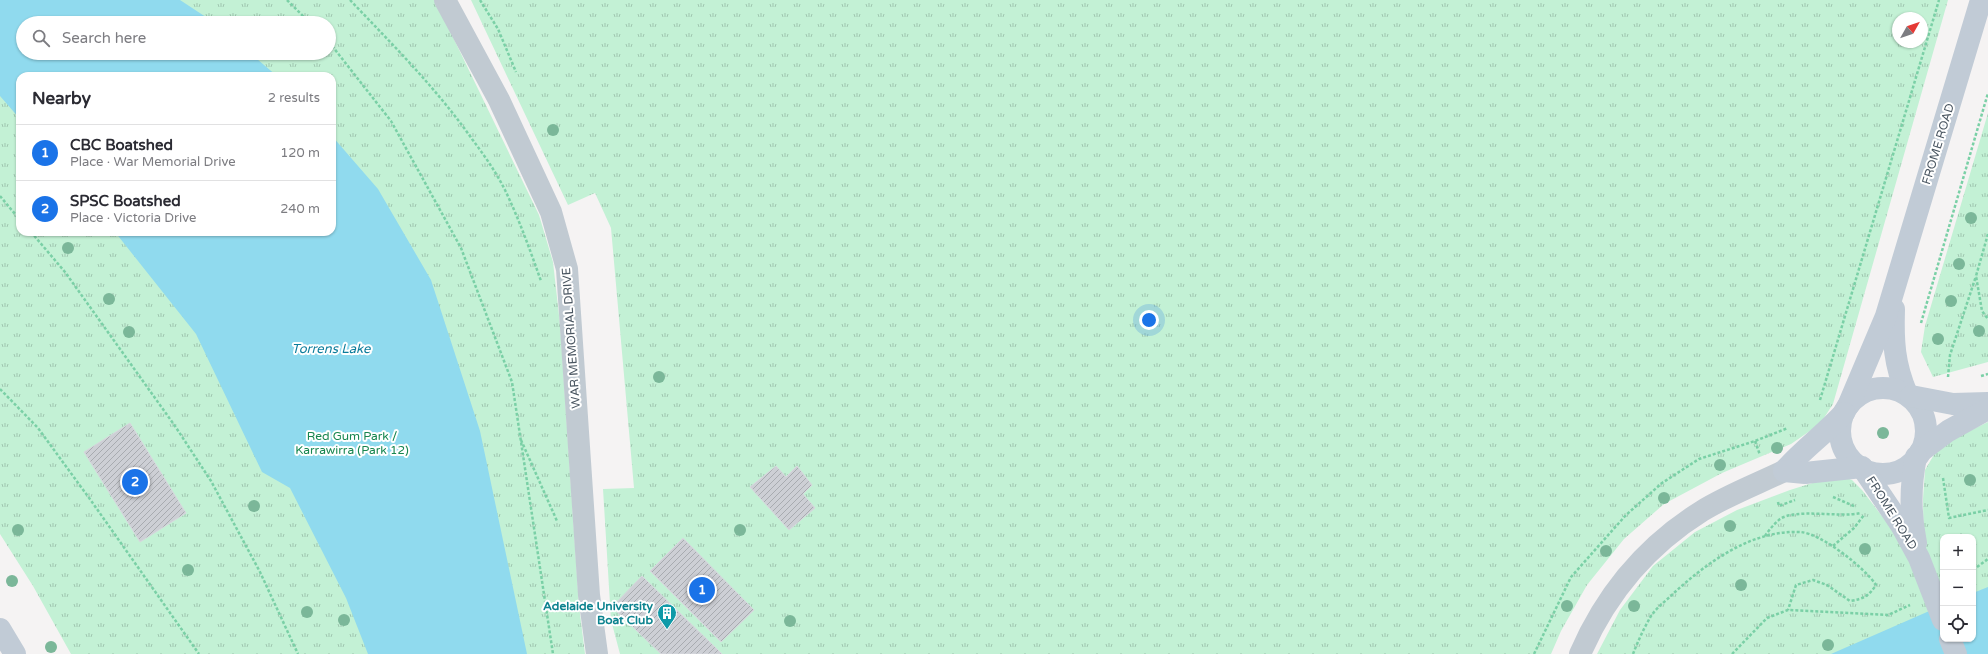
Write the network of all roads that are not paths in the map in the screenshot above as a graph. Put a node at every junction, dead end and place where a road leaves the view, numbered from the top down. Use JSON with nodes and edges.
{"nodes":[{"id":1,"x":444,"y":0,"type":"edge"},
{"id":2,"x":1981,"y":0,"type":"edge"},
{"id":3,"x":1895,"y":288,"type":"junction"},
{"id":4,"x":1909,"y":395,"type":"junction"},
{"id":5,"x":1988,"y":403,"type":"edge"},
{"id":6,"x":1846,"y":409,"type":"junction"},
{"id":7,"x":1988,"y":409,"type":"edge"},
{"id":8,"x":1918,"y":455,"type":"junction"},
{"id":9,"x":1863,"y":468,"type":"junction"},
{"id":10,"x":1784,"y":471,"type":"junction"},
{"id":11,"x":1922,"y":564,"type":"junction"},
{"id":12,"x":1940,"y":612,"type":"edge"},
{"id":13,"x":0,"y":629,"type":"edge"},
{"id":14,"x":1951,"y":642,"type":"edge"},
{"id":15,"x":15,"y":654,"type":"edge"},
{"id":16,"x":597,"y":654,"type":"edge"},
{"id":17,"x":1580,"y":654,"type":"edge"},
{"id":18,"x":1956,"y":654,"type":"edge"}],
"edges":[{"from":1,"to":16,"type":"street","name":"WAR MEMORIAL DRIVE"},
{"from":2,"to":3,"type":"main road","name":"FROME ROAD"},
{"from":3,"to":4,"type":"main road","name":"FROME ROAD"},
{"from":3,"to":6,"type":"main road","name":"FROME ROAD"},
{"from":4,"to":5,"type":"main road"},
{"from":4,"to":6,"type":"main road"},
{"from":4,"to":8,"type":"main road"},
{"from":6,"to":9,"type":"main road"},
{"from":6,"to":10,"type":"main road"},
{"from":7,"to":8,"type":"main road"},
{"from":8,"to":9,"type":"main road"},
{"from":8,"to":11,"type":"main road","name":"FROME ROAD"},
{"from":9,"to":10,"type":"main road"},
{"from":9,"to":11,"type":"main road","name":"FROME ROAD"},
{"from":10,"to":17,"type":"street"},
{"from":11,"to":12,"type":"main road","name":"FROME ROAD"},
{"from":13,"to":15,"type":"main road"},
{"from":14,"to":18,"type":"main road"}]}
